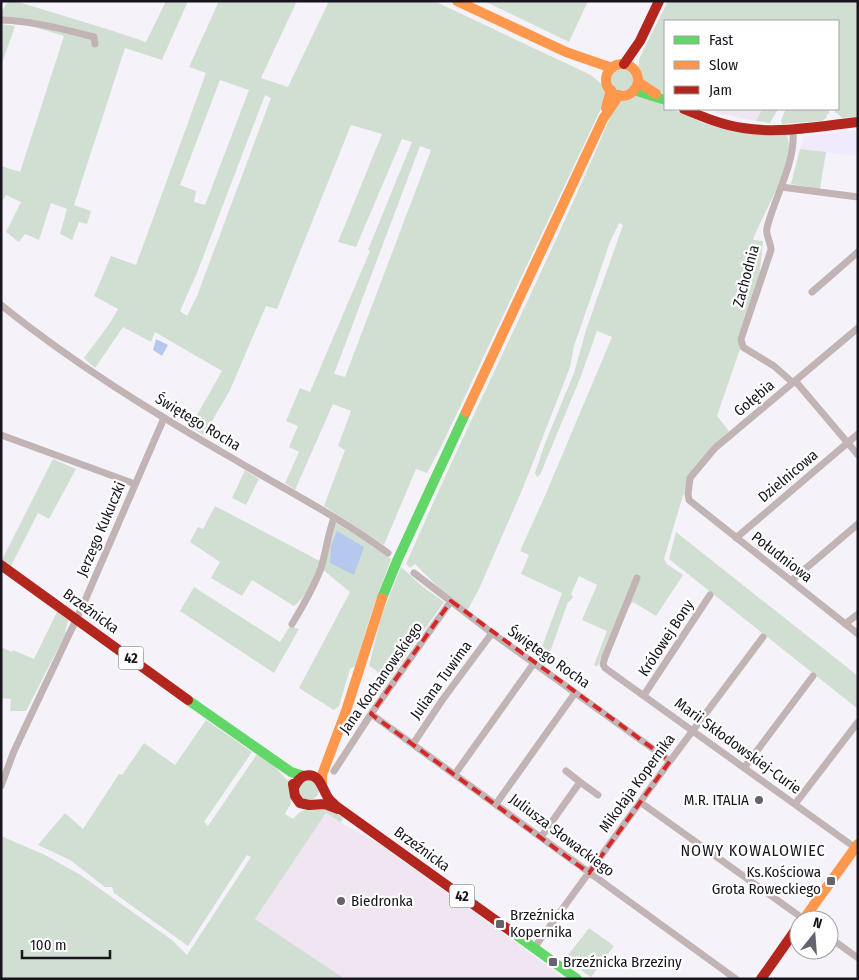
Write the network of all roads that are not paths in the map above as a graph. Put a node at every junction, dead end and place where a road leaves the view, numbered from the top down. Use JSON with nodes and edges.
{"nodes":[{"id":1,"x":457,"y":1,"type":"edge"},
{"id":2,"x":659,"y":1,"type":"edge"},
{"id":3,"x":1,"y":20,"type":"edge"},
{"id":4,"x":95,"y":44,"type":"dead end"},
{"id":5,"x":629,"y":66,"type":"junction"},
{"id":6,"x":609,"y":73,"type":"junction"},
{"id":7,"x":636,"y":86,"type":"junction"},
{"id":8,"x":615,"y":93,"type":"junction"},
{"id":9,"x":664,"y":100,"type":"edge"},
{"id":10,"x":686,"y":110,"type":"edge"},
{"id":11,"x":858,"y":122,"type":"edge"},
{"id":12,"x":793,"y":129,"type":"junction"},
{"id":13,"x":781,"y":187,"type":"junction"},
{"id":14,"x":858,"y":197,"type":"edge"},
{"id":15,"x":858,"y":252,"type":"edge"},
{"id":16,"x":812,"y":292,"type":"dead end"},
{"id":17,"x":1,"y":305,"type":"edge"},
{"id":18,"x":858,"y":328,"type":"edge"},
{"id":19,"x":795,"y":382,"type":"junction"},
{"id":20,"x":164,"y":418,"type":"junction"},
{"id":21,"x":1,"y":434,"type":"edge"},
{"id":22,"x":858,"y":434,"type":"edge"},
{"id":23,"x":847,"y":443,"type":"junction"},
{"id":24,"x":858,"y":455,"type":"edge"},
{"id":25,"x":135,"y":484,"type":"junction"},
{"id":26,"x":689,"y":500,"type":"joint"},
{"id":27,"x":334,"y":518,"type":"junction"},
{"id":28,"x":858,"y":524,"type":"edge"},
{"id":29,"x":736,"y":538,"type":"junction"},
{"id":30,"x":388,"y":553,"type":"dead end"},
{"id":31,"x":1,"y":565,"type":"edge"},
{"id":32,"x":414,"y":573,"type":"dead end"},
{"id":33,"x":637,"y":578,"type":"dead end"},
{"id":34,"x":790,"y":581,"type":"junction"},
{"id":35,"x":710,"y":595,"type":"dead end"},
{"id":36,"x":451,"y":601,"type":"junction"},
{"id":37,"x":858,"y":614,"type":"edge"},
{"id":38,"x":76,"y":619,"type":"junction"},
{"id":39,"x":292,"y":624,"type":"dead end"},
{"id":40,"x":846,"y":624,"type":"junction"},
{"id":41,"x":492,"y":633,"type":"junction"},
{"id":42,"x":858,"y":634,"type":"edge"},
{"id":43,"x":763,"y":637,"type":"dead end"},
{"id":44,"x":534,"y":663,"type":"junction"},
{"id":45,"x":813,"y":676,"type":"dead end"},
{"id":46,"x":576,"y":693,"type":"junction"},
{"id":47,"x":644,"y":696,"type":"junction"},
{"id":48,"x":371,"y":714,"type":"junction"},
{"id":49,"x":858,"y":722,"type":"edge"},
{"id":50,"x":692,"y":731,"type":"junction"},
{"id":51,"x":335,"y":741,"type":"junction"},
{"id":52,"x":413,"y":744,"type":"junction"},
{"id":53,"x":260,"y":751,"type":"junction"},
{"id":54,"x":670,"y":760,"type":"junction"},
{"id":55,"x":744,"y":768,"type":"junction"},
{"id":56,"x":334,"y":771,"type":"dead end"},
{"id":57,"x":566,"y":771,"type":"dead end"},
{"id":58,"x":455,"y":774,"type":"junction"},
{"id":59,"x":305,"y":776,"type":"junction"},
{"id":60,"x":580,"y":782,"type":"junction"},
{"id":61,"x":1,"y":786,"type":"edge"},
{"id":62,"x":323,"y":786,"type":"junction"},
{"id":63,"x":294,"y":788,"type":"junction"},
{"id":64,"x":598,"y":795,"type":"dead end"},
{"id":65,"x":640,"y":802,"type":"junction"},
{"id":66,"x":314,"y":804,"type":"junction"},
{"id":67,"x":496,"y":804,"type":"junction"},
{"id":68,"x":795,"y":804,"type":"junction"},
{"id":69,"x":348,"y":814,"type":"junction"},
{"id":70,"x":541,"y":837,"type":"junction"},
{"id":71,"x":857,"y":847,"type":"edge"},
{"id":72,"x":589,"y":872,"type":"junction"},
{"id":73,"x":810,"y":910,"type":"edge"},
{"id":74,"x":789,"y":911,"type":"edge"},
{"id":75,"x":789,"y":939,"type":"edge"},
{"id":76,"x":839,"y":944,"type":"edge"},
{"id":77,"x":534,"y":948,"type":"junction"},
{"id":78,"x":858,"y":958,"type":"edge"},
{"id":79,"x":577,"y":979,"type":"edge"},
{"id":80,"x":736,"y":979,"type":"edge"},
{"id":81,"x":760,"y":979,"type":"edge"}],
"edges":[{"from":1,"to":6,"type":"main road"},
{"from":2,"to":5,"type":"main road"},
{"from":3,"to":4,"type":"street"},
{"from":5,"to":6,"type":"main road"},
{"from":5,"to":7,"type":"main road"},
{"from":6,"to":8,"type":"main road"},
{"from":7,"to":8,"type":"main road"},
{"from":7,"to":9,"type":"main road"},
{"from":8,"to":51,"type":"main road"},
{"from":10,"to":12,"type":"main road"},
{"from":11,"to":12,"type":"main road"},
{"from":12,"to":13,"type":"street","name":"Zachodnia"},
{"from":13,"to":14,"type":"street"},
{"from":13,"to":19,"type":"street","name":"Zachodnia"},
{"from":15,"to":16,"type":"street"},
{"from":17,"to":20,"type":"street","name":"Świętego Rocha"},
{"from":18,"to":19,"type":"street","name":"Gołębia"},
{"from":19,"to":23,"type":"street"},
{"from":19,"to":26,"type":"street","name":"Gołębia"},
{"from":20,"to":25,"type":"street","name":"Jerzego Kukuczki"},
{"from":20,"to":27,"type":"street","name":"Świętego Rocha"},
{"from":21,"to":25,"type":"street"},
{"from":22,"to":23,"type":"street","name":"Dzielnicowa"},
{"from":23,"to":24,"type":"street"},
{"from":23,"to":29,"type":"street","name":"Dzielnicowa"},
{"from":25,"to":38,"type":"street","name":"Jerzego Kukuczki"},
{"from":26,"to":29,"type":"street","name":"Południowa"},
{"from":27,"to":30,"type":"street","name":"Świętego Rocha"},
{"from":27,"to":39,"type":"street"},
{"from":28,"to":34,"type":"street"},
{"from":29,"to":34,"type":"street","name":"Południowa"},
{"from":31,"to":38,"type":"main road","name":"Brzeźnicka","number":"42"},
{"from":32,"to":36,"type":"street","name":"Świętego Rocha"},
{"from":33,"to":47,"type":"street","name":"Marii Skłodowskiej-Curie"},
{"from":34,"to":40,"type":"street","name":"Południowa"},
{"from":35,"to":47,"type":"street","name":"Królowej Bony"},
{"from":36,"to":41,"type":"street","name":"Świętego Rocha"},
{"from":36,"to":48,"type":"street","name":"Jana Kochanowskiego"},
{"from":37,"to":40,"type":"street"},
{"from":38,"to":53,"type":"main road","name":"Brzeźnicka","number":"42"},
{"from":38,"to":61,"type":"street","name":"Jerzego Kukuczki"},
{"from":40,"to":42,"type":"street","name":"Południowa"},
{"from":41,"to":44,"type":"street","name":"Świętego Rocha"},
{"from":41,"to":52,"type":"street","name":"Juliana Tuwima"},
{"from":43,"to":50,"type":"street","name":"Mikołaja Kopernika"},
{"from":44,"to":46,"type":"street","name":"Świętego Rocha"},
{"from":44,"to":58,"type":"street"},
{"from":45,"to":55,"type":"street"},
{"from":46,"to":54,"type":"street","name":"Świętego Rocha"},
{"from":46,"to":67,"type":"street"},
{"from":47,"to":50,"type":"street","name":"Marii Skłodowskiej-Curie"},
{"from":48,"to":52,"type":"street","name":"Juliusza Słowackiego"},
{"from":48,"to":56,"type":"street","name":"Jana Kochanowskiego"},
{"from":49,"to":68,"type":"street"},
{"from":50,"to":54,"type":"street","name":"Mikołaja Kopernika"},
{"from":50,"to":55,"type":"street","name":"Marii Skłodowskiej-Curie"},
{"from":51,"to":59,"type":"main road"},
{"from":51,"to":62,"type":"main road"},
{"from":52,"to":58,"type":"street","name":"Juliusza Słowackiego"},
{"from":53,"to":59,"type":"main road","name":"Brzeźnicka"},
{"from":53,"to":63,"type":"main road","name":"Brzeźnicka","number":"42"},
{"from":54,"to":65,"type":"street","name":"Mikołaja Kopernika"},
{"from":55,"to":68,"type":"street","name":"Marii Skłodowskiej-Curie"},
{"from":57,"to":60,"type":"street"},
{"from":58,"to":67,"type":"street","name":"Juliusza Słowackiego"},
{"from":59,"to":62,"type":"main road","number":"42"},
{"from":59,"to":63,"type":"main road"},
{"from":60,"to":64,"type":"street"},
{"from":60,"to":70,"type":"street"},
{"from":62,"to":66,"type":"main road"},
{"from":62,"to":69,"type":"main road","name":"Brzeźnicka","number":"42"},
{"from":63,"to":66,"type":"main road","number":"42"},
{"from":65,"to":72,"type":"street","name":"Mikołaja Kopernika"},
{"from":65,"to":74,"type":"street"},
{"from":66,"to":69,"type":"main road","name":"Brzeźnicka","number":"42"},
{"from":67,"to":70,"type":"street","name":"Juliusza Słowackiego"},
{"from":68,"to":71,"type":"street","name":"Marii Skłodowskiej-Curie"},
{"from":69,"to":77,"type":"main road","name":"Brzeźnicka","number":"42"},
{"from":70,"to":72,"type":"street","name":"Juliusza Słowackiego"},
{"from":71,"to":73,"type":"main road"},
{"from":72,"to":77,"type":"street","name":"Mikołaja Kopernika"},
{"from":72,"to":80,"type":"street","name":"Juliusza Słowackiego"},
{"from":75,"to":81,"type":"main road"},
{"from":76,"to":78,"type":"street"},
{"from":77,"to":79,"type":"main road","name":"Brzeźnicka","number":"42"}]}
